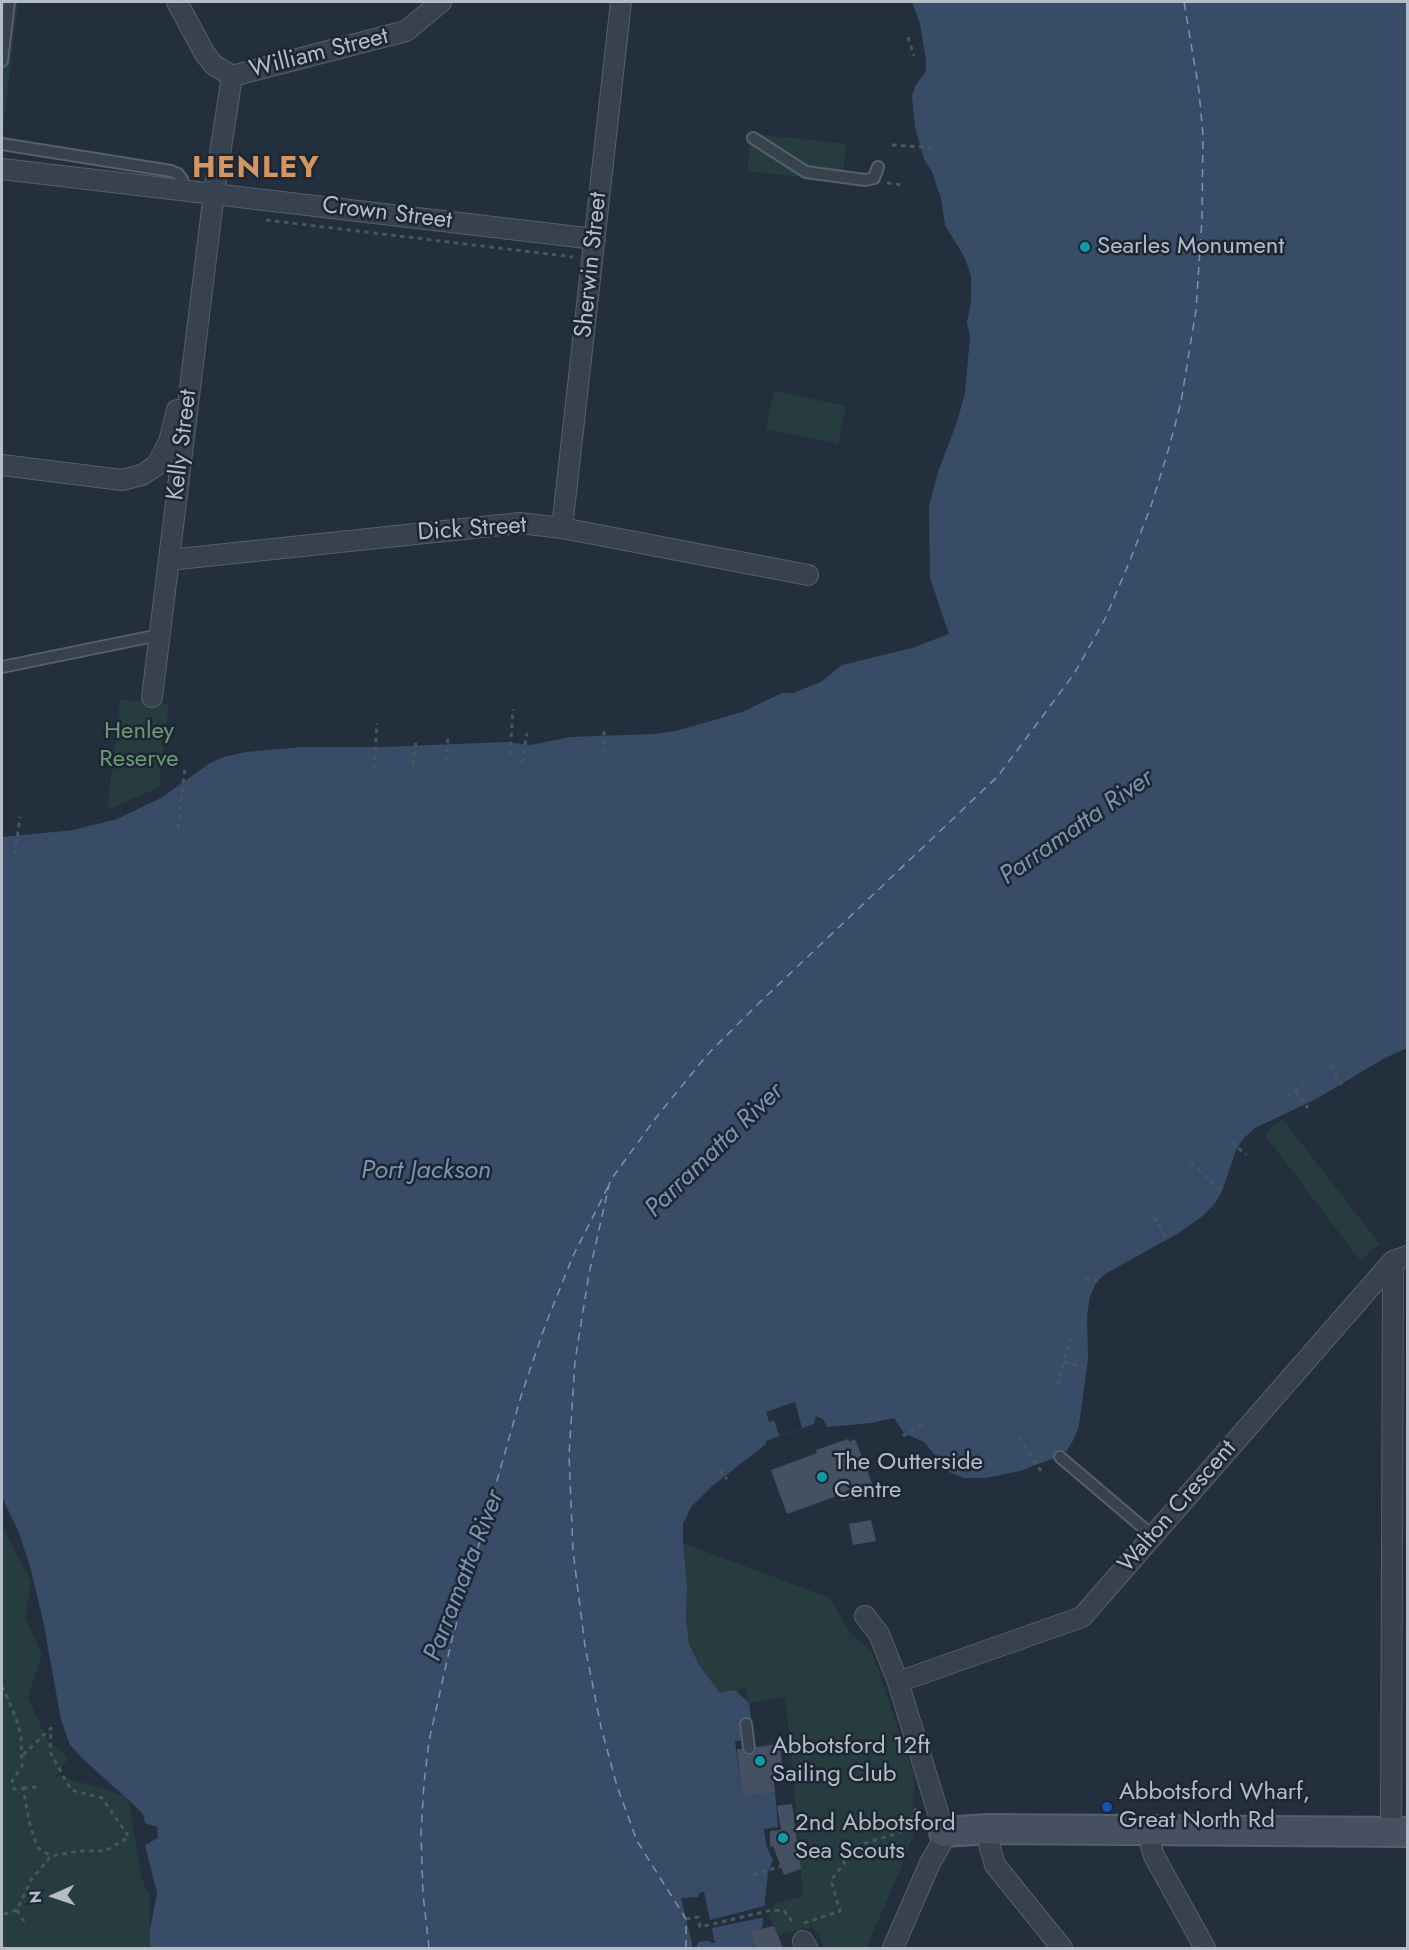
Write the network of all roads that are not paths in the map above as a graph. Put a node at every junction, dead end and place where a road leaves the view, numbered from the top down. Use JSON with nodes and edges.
{"nodes":[{"id":1,"x":9,"y":2,"type":"edge"},
{"id":2,"x":177,"y":2,"type":"edge"},
{"id":3,"x":441,"y":2,"type":"edge"},
{"id":4,"x":621,"y":2,"type":"edge"},
{"id":5,"x":2,"y":61,"type":"edge"},
{"id":6,"x":232,"y":76,"type":"junction"},
{"id":7,"x":753,"y":138,"type":"dead end"},
{"id":8,"x":2,"y":144,"type":"edge"},
{"id":9,"x":878,"y":167,"type":"dead end"},
{"id":10,"x":2,"y":169,"type":"edge"},
{"id":11,"x":183,"y":190,"type":"junction"},
{"id":12,"x":214,"y":194,"type":"junction"},
{"id":13,"x":595,"y":239,"type":"junction"},
{"id":14,"x":193,"y":362,"type":"junction"},
{"id":15,"x":2,"y":465,"type":"edge"},
{"id":16,"x":562,"y":528,"type":"junction"},
{"id":17,"x":169,"y":560,"type":"junction"},
{"id":18,"x":808,"y":575,"type":"dead end"},
{"id":19,"x":159,"y":635,"type":"junction"},
{"id":20,"x":2,"y":667,"type":"edge"},
{"id":21,"x":152,"y":698,"type":"dead end"},
{"id":22,"x":1400,"y":1259,"type":"edge"},
{"id":23,"x":1060,"y":1457,"type":"dead end"},
{"id":24,"x":1153,"y":1536,"type":"junction"},
{"id":25,"x":865,"y":1616,"type":"dead end"},
{"id":26,"x":898,"y":1682,"type":"junction"},
{"id":27,"x":746,"y":1724,"type":"dead end"},
{"id":28,"x":750,"y":1748,"type":"dead end"},
{"id":29,"x":988,"y":1829,"type":"junction"},
{"id":30,"x":1151,"y":1830,"type":"junction"},
{"id":31,"x":944,"y":1832,"type":"junction"},
{"id":32,"x":1399,"y":1832,"type":"edge"},
{"id":33,"x":892,"y":1948,"type":"edge"},
{"id":34,"x":1062,"y":1948,"type":"edge"},
{"id":35,"x":1205,"y":1948,"type":"edge"}],
"edges":[{"from":1,"to":5,"type":"lane"},
{"from":2,"to":6,"type":"street"},
{"from":3,"to":6,"type":"street","name":"William Street"},
{"from":4,"to":13,"type":"street","name":"Sherwin Street"},
{"from":6,"to":12,"type":"street","name":"William Street"},
{"from":7,"to":9,"type":"lane"},
{"from":8,"to":11,"type":"lane"},
{"from":10,"to":11,"type":"street","name":"Crown Street"},
{"from":11,"to":12,"type":"street","name":"Crown Street"},
{"from":12,"to":13,"type":"street","name":"Crown Street"},
{"from":12,"to":14,"type":"street","name":"Kelly Street"},
{"from":13,"to":16,"type":"street","name":"Sherwin Street"},
{"from":14,"to":15,"type":"street"},
{"from":14,"to":17,"type":"street","name":"Kelly Street"},
{"from":16,"to":17,"type":"street","name":"Dick Street"},
{"from":16,"to":18,"type":"street","name":"Dick Street"},
{"from":17,"to":19,"type":"street","name":"Kelly Street"},
{"from":19,"to":20,"type":"lane"},
{"from":19,"to":21,"type":"street","name":"Kelly Street"},
{"from":22,"to":24,"type":"street","name":"Walton Crescent"},
{"from":22,"to":32,"type":"street"},
{"from":23,"to":24,"type":"lane"},
{"from":24,"to":26,"type":"street","name":"Walton Crescent"},
{"from":25,"to":26,"type":"street"},
{"from":26,"to":31,"type":"street"},
{"from":27,"to":28,"type":"lane"},
{"from":29,"to":30,"type":"street"},
{"from":29,"to":31,"type":"street"},
{"from":29,"to":34,"type":"street"},
{"from":30,"to":32,"type":"street"},
{"from":30,"to":35,"type":"street"},
{"from":31,"to":33,"type":"street"}]}
